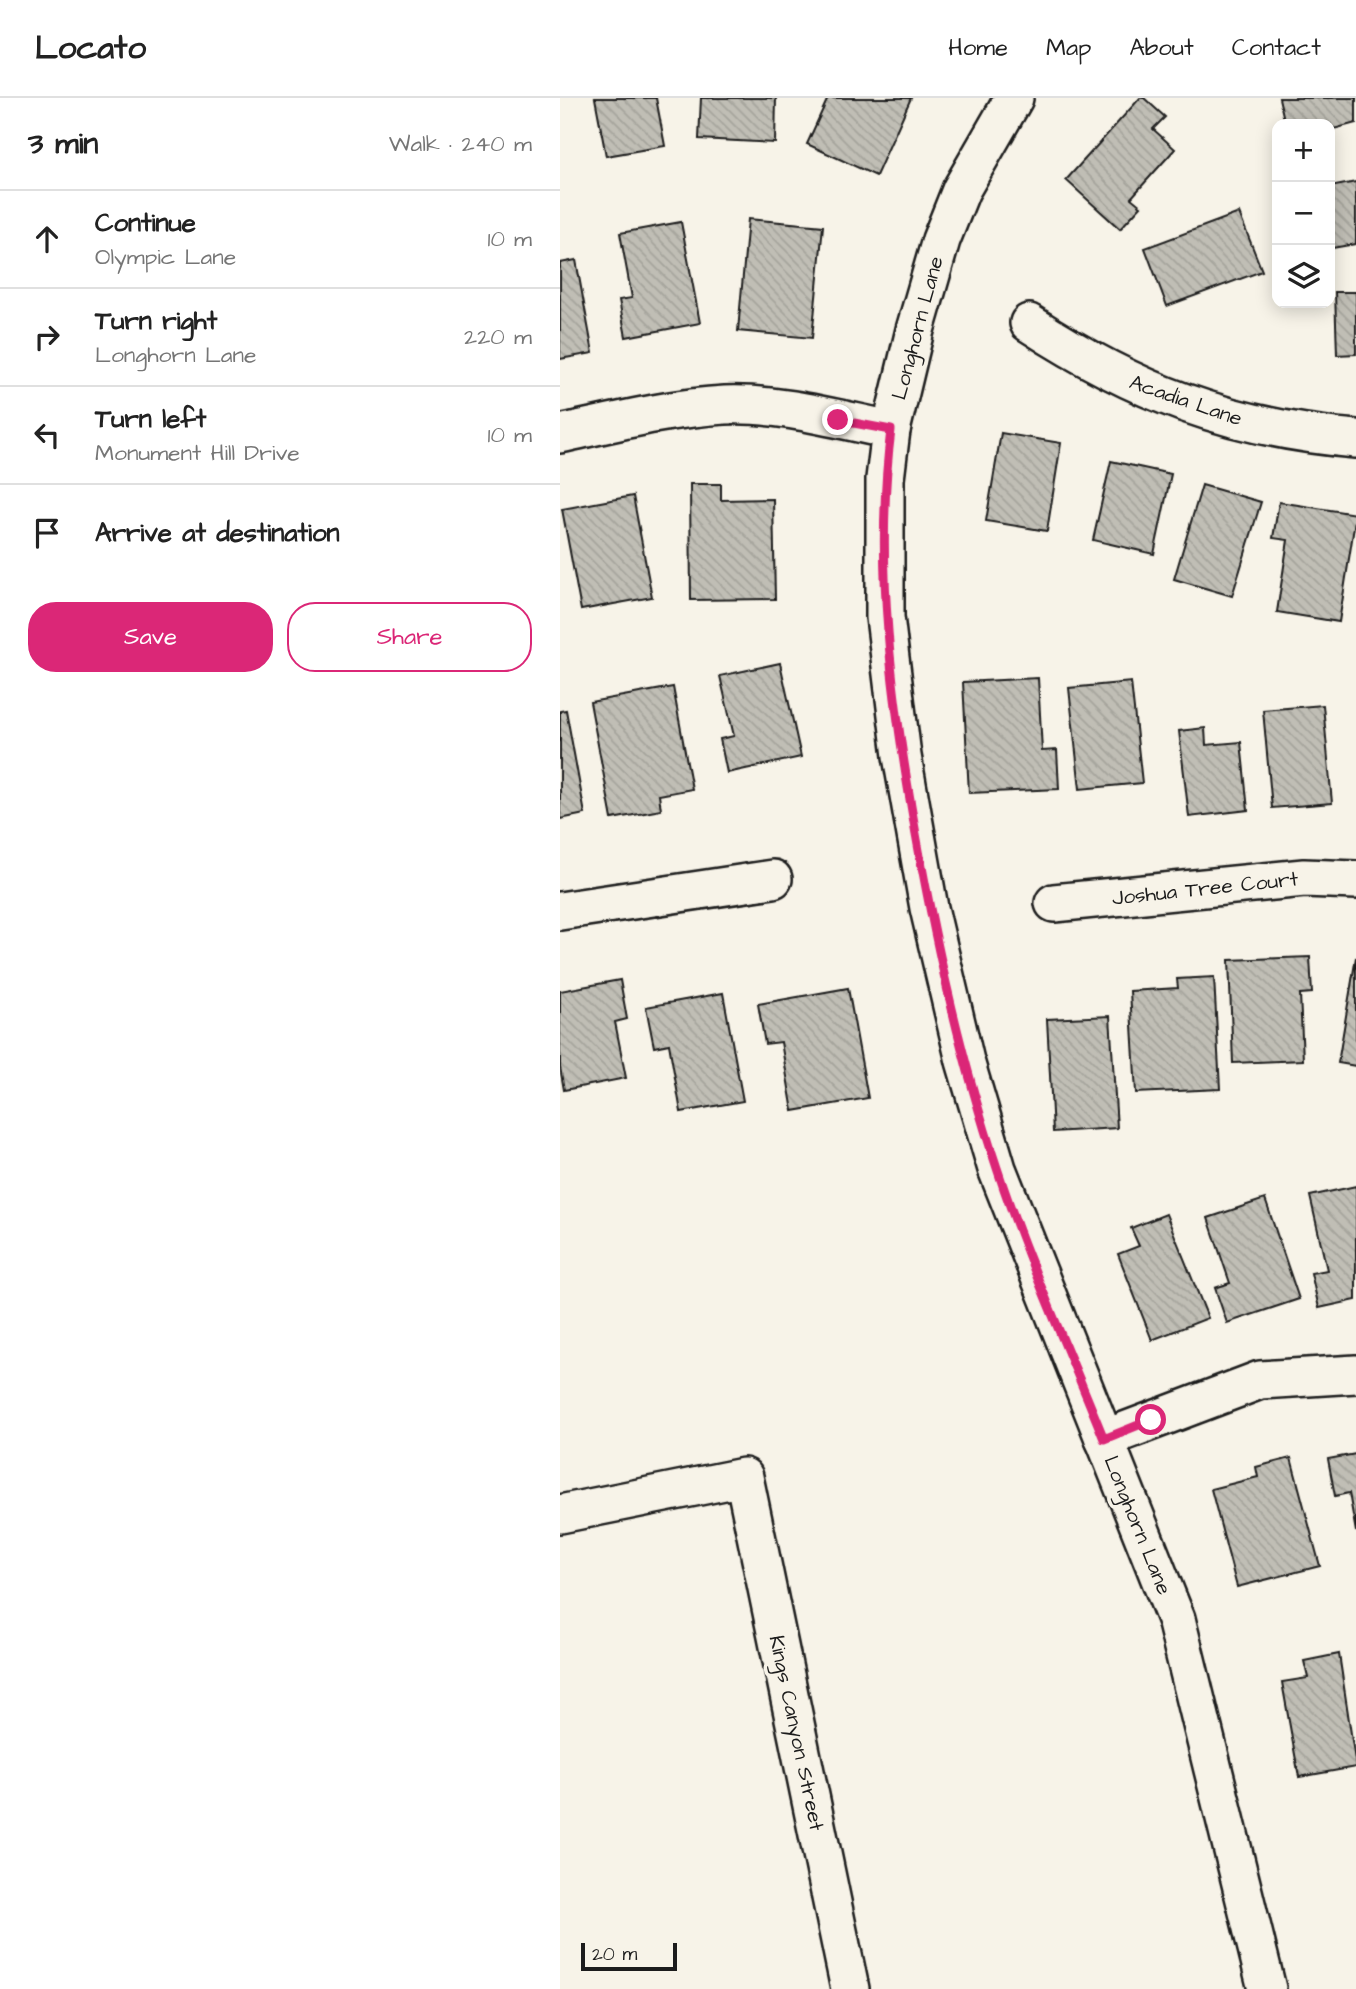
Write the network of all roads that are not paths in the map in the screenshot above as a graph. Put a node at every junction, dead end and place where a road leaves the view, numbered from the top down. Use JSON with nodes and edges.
{"nodes":[{"id":1,"x":1014,"y":98,"type":"edge"},
{"id":2,"x":1028,"y":323,"type":"dead end"},
{"id":3,"x":891,"y":430,"type":"junction"},
{"id":4,"x":560,"y":434,"type":"edge"},
{"id":5,"x":1356,"y":439,"type":"edge"},
{"id":6,"x":774,"y":878,"type":"dead end"},
{"id":7,"x":1356,"y":880,"type":"edge"},
{"id":8,"x":1054,"y":903,"type":"dead end"},
{"id":9,"x":560,"y":911,"type":"edge"},
{"id":10,"x":1356,"y":1374,"type":"edge"},
{"id":11,"x":1104,"y":1439,"type":"junction"},
{"id":12,"x":560,"y":1514,"type":"edge"},
{"id":13,"x":850,"y":1989,"type":"edge"},
{"id":14,"x":1267,"y":1989,"type":"edge"}],
"edges":[{"from":1,"to":3,"type":"street","name":"Longhorn Lane"},
{"from":2,"to":5,"type":"street","name":"Acadia Lane"},
{"from":3,"to":4,"type":"street"},
{"from":3,"to":11,"type":"street","name":"Longhorn Lane"},
{"from":6,"to":9,"type":"street"},
{"from":7,"to":8,"type":"street","name":"Joshua Tree Court"},
{"from":10,"to":11,"type":"street"},
{"from":11,"to":14,"type":"street","name":"Longhorn Lane"},
{"from":12,"to":13,"type":"street","name":"Kings Canyon Street"}]}
